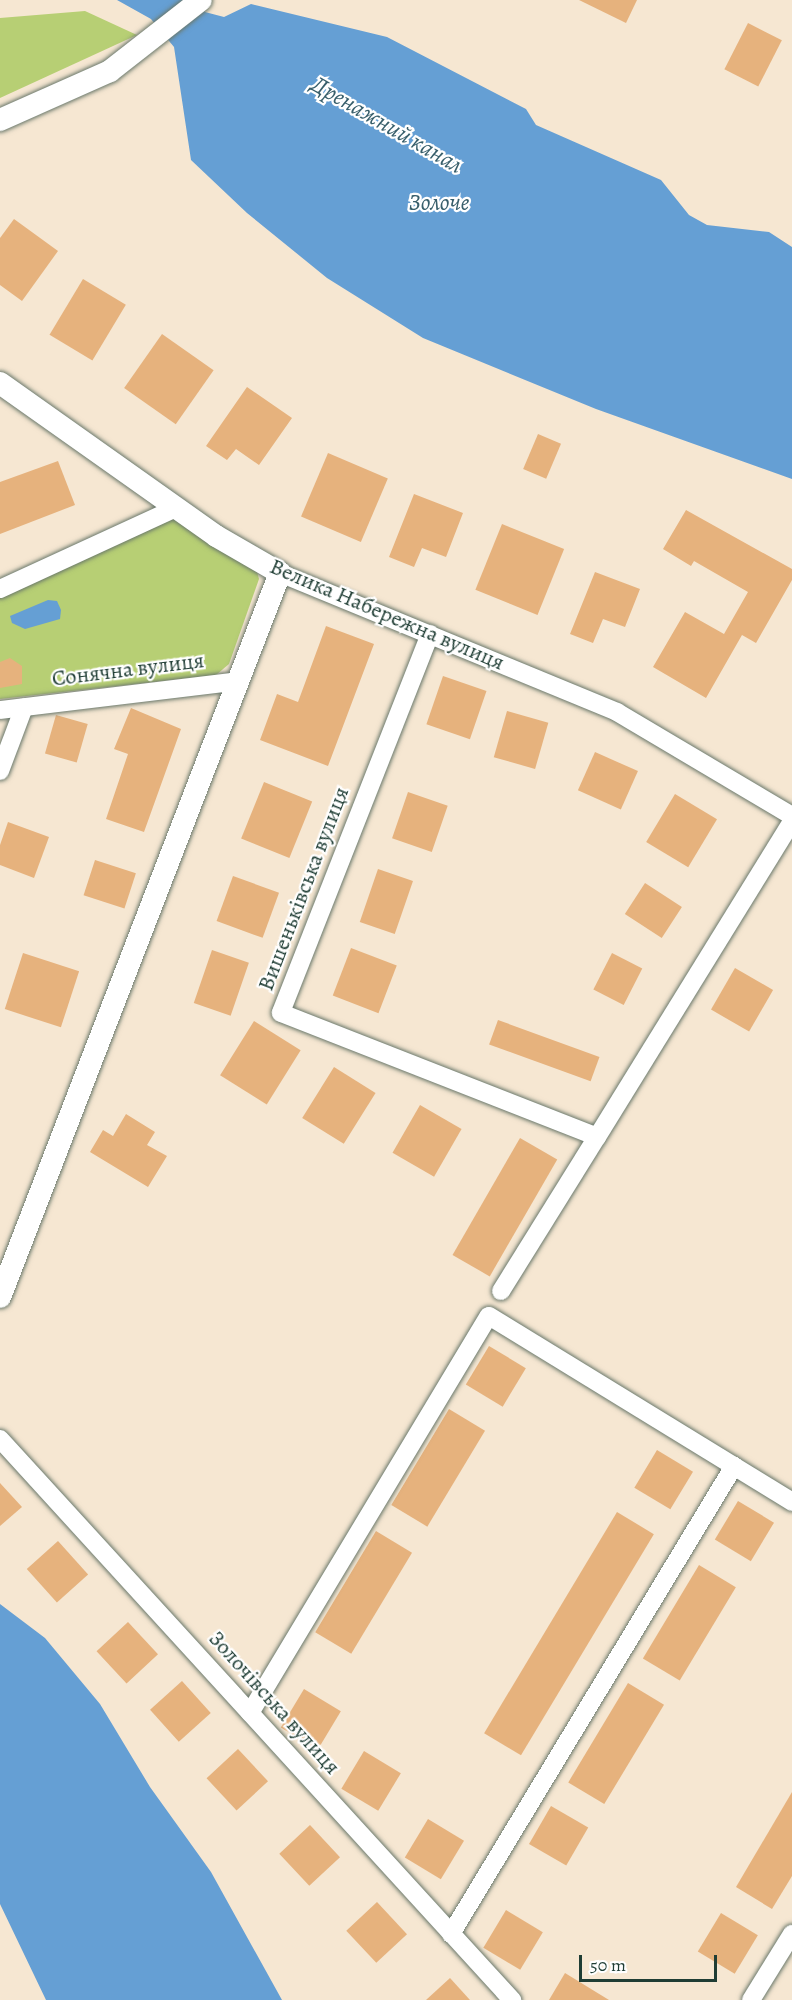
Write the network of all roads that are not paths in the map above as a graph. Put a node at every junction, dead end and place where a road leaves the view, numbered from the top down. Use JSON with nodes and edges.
{"nodes":[{"id":1,"x":201,"y":0,"type":"edge"},
{"id":2,"x":0,"y":120,"type":"edge"},
{"id":3,"x":0,"y":383,"type":"edge"},
{"id":4,"x":176,"y":508,"type":"junction"},
{"id":5,"x":280,"y":573,"type":"junction"},
{"id":6,"x":0,"y":589,"type":"edge"},
{"id":7,"x":430,"y":634,"type":"junction"},
{"id":8,"x":239,"y":681,"type":"junction"},
{"id":9,"x":24,"y":707,"type":"junction"},
{"id":10,"x":0,"y":710,"type":"edge"},
{"id":11,"x":0,"y":771,"type":"edge"},
{"id":12,"x":792,"y":816,"type":"edge"},
{"id":13,"x":792,"y":821,"type":"edge"},
{"id":14,"x":597,"y":1137,"type":"junction"},
{"id":15,"x":501,"y":1291,"type":"dead end"},
{"id":16,"x":0,"y":1297,"type":"edge"},
{"id":17,"x":0,"y":1439,"type":"edge"},
{"id":18,"x":734,"y":1466,"type":"junction"},
{"id":19,"x":792,"y":1502,"type":"edge"},
{"id":20,"x":250,"y":1713,"type":"junction"},
{"id":21,"x":451,"y":1934,"type":"junction"},
{"id":22,"x":792,"y":1934,"type":"edge"},
{"id":23,"x":512,"y":2000,"type":"edge"},
{"id":24,"x":751,"y":2000,"type":"edge"}],
"edges":[{"from":1,"to":2,"type":"street"},
{"from":3,"to":4,"type":"street","name":"Велика Набережна вулиця"},
{"from":4,"to":5,"type":"street","name":"Велика Набережна вулиця"},
{"from":4,"to":6,"type":"street"},
{"from":5,"to":7,"type":"street","name":"Велика Набережна вулиця"},
{"from":5,"to":8,"type":"street"},
{"from":7,"to":12,"type":"street","name":"Велика Набережна вулиця"},
{"from":7,"to":14,"type":"street","name":"Вишеньківська вулиця"},
{"from":8,"to":9,"type":"street","name":"Сонячна вулиця"},
{"from":8,"to":16,"type":"street"},
{"from":9,"to":10,"type":"street","name":"Сонячна вулиця"},
{"from":9,"to":11,"type":"street","name":"Сонячна вулиця"},
{"from":13,"to":14,"type":"street"},
{"from":14,"to":15,"type":"street"},
{"from":17,"to":20,"type":"street","name":"Золочівська вулиця"},
{"from":18,"to":19,"type":"street"},
{"from":18,"to":20,"type":"street"},
{"from":18,"to":21,"type":"street"},
{"from":20,"to":21,"type":"street","name":"Золочівська вулиця"},
{"from":21,"to":23,"type":"street","name":"Золочівська вулиця"},
{"from":22,"to":24,"type":"street"}]}
